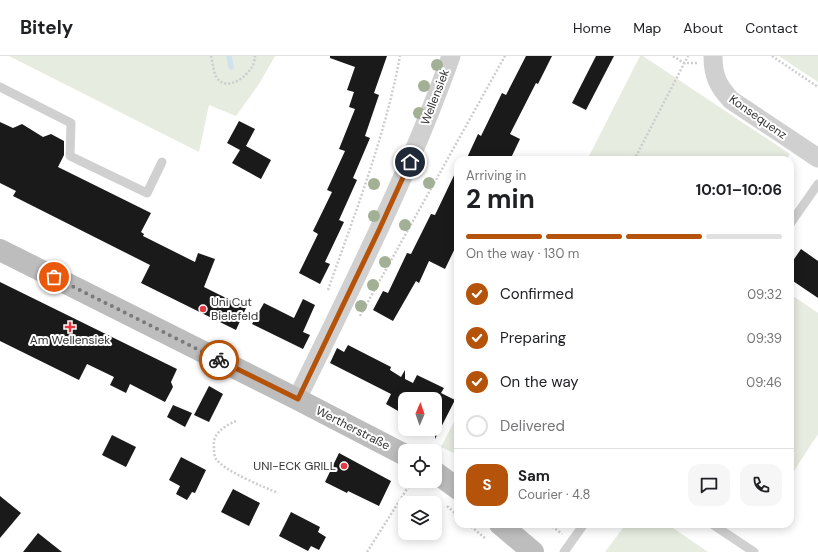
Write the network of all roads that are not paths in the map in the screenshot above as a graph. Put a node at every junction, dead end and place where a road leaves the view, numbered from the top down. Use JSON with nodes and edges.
{"nodes":[{"id":1,"x":451,"y":56,"type":"edge"},
{"id":2,"x":713,"y":60,"type":"edge"},
{"id":3,"x":0,"y":86,"type":"edge"},
{"id":4,"x":818,"y":158,"type":"edge"},
{"id":5,"x":162,"y":162,"type":"dead end"},
{"id":6,"x":818,"y":184,"type":"edge"},
{"id":7,"x":794,"y":218,"type":"edge"},
{"id":8,"x":0,"y":250,"type":"edge"},
{"id":9,"x":298,"y":399,"type":"junction"},
{"id":10,"x":398,"y":451,"type":"edge"},
{"id":11,"x":442,"y":477,"type":"edge"},
{"id":12,"x":454,"y":486,"type":"edge"},
{"id":13,"x":505,"y":528,"type":"edge"},
{"id":14,"x":581,"y":528,"type":"edge"},
{"id":15,"x":718,"y":528,"type":"edge"},
{"id":16,"x":533,"y":552,"type":"edge"},
{"id":17,"x":564,"y":552,"type":"edge"},
{"id":18,"x":754,"y":552,"type":"edge"}],
"edges":[{"from":1,"to":9,"type":"street","name":"Wellensiek"},
{"from":2,"to":4,"type":"street","name":"Konsequenz"},
{"from":3,"to":5,"type":"lane"},
{"from":6,"to":7,"type":"lane"},
{"from":8,"to":9,"type":"main road","name":"Wertherstraße"},
{"from":9,"to":10,"type":"main road","name":"Wertherstraße"},
{"from":11,"to":12,"type":"main road"},
{"from":13,"to":16,"type":"main road"},
{"from":14,"to":17,"type":"lane"},
{"from":15,"to":18,"type":"lane"}]}
